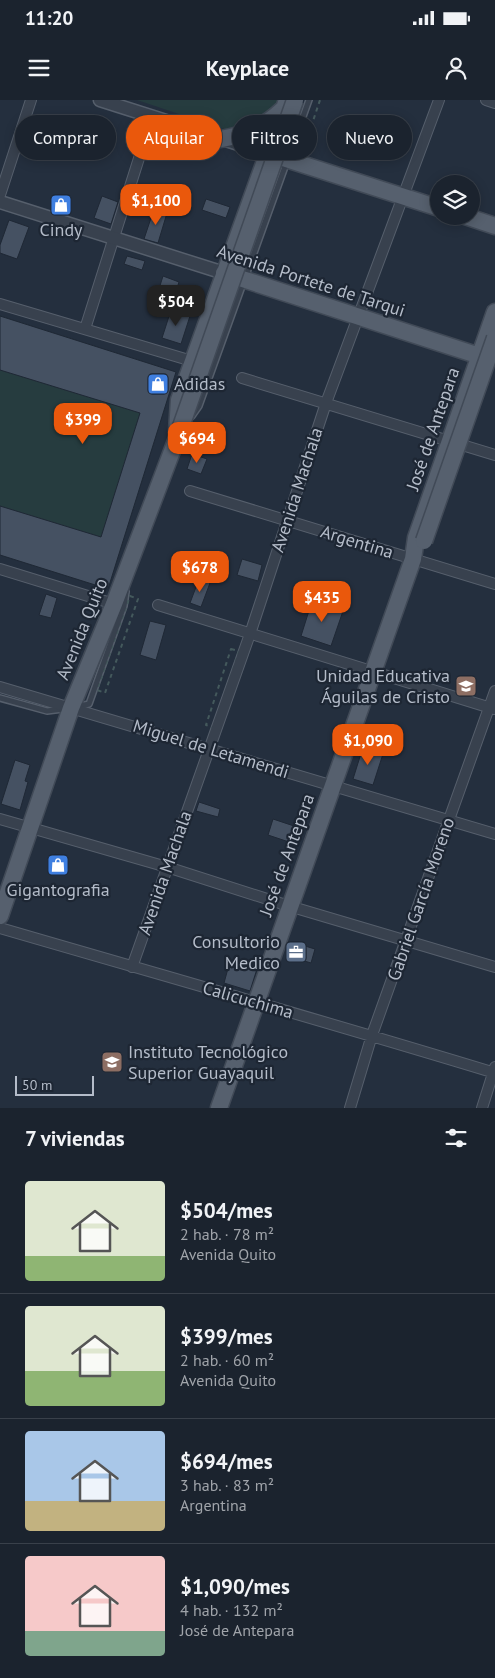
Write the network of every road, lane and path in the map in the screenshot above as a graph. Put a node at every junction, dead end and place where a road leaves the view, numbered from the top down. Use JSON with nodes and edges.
{"nodes":[{"id":1,"x":31,"y":100,"type":"edge"},
{"id":2,"x":100,"y":100,"type":"edge"},
{"id":3,"x":309,"y":100,"type":"edge"},
{"id":4,"x":320,"y":100,"type":"edge"},
{"id":5,"x":438,"y":100,"type":"edge"},
{"id":6,"x":486,"y":100,"type":"edge"},
{"id":7,"x":289,"y":103,"type":"edge"},
{"id":8,"x":495,"y":103,"type":"edge"},
{"id":9,"x":146,"y":115,"type":"edge"},
{"id":10,"x":284,"y":115,"type":"edge"},
{"id":11,"x":304,"y":115,"type":"edge"},
{"id":12,"x":315,"y":115,"type":"edge"},
{"id":13,"x":222,"y":139,"type":"edge"},
{"id":14,"x":138,"y":160,"type":"edge"},
{"id":15,"x":264,"y":160,"type":"edge"},
{"id":16,"x":287,"y":160,"type":"joint"},
{"id":17,"x":0,"y":195,"type":"edge"},
{"id":18,"x":403,"y":197,"type":"junction"},
{"id":19,"x":0,"y":202,"type":"edge"},
{"id":20,"x":430,"y":205,"type":"edge"},
{"id":21,"x":480,"y":221,"type":"edge"},
{"id":22,"x":495,"y":226,"type":"edge"},
{"id":23,"x":114,"y":238,"type":"junction"},
{"id":24,"x":224,"y":273,"type":"junction"},
{"id":25,"x":244,"y":280,"type":"junction"},
{"id":26,"x":0,"y":304,"type":"edge"},
{"id":27,"x":495,"y":312,"type":"edge"},
{"id":28,"x":359,"y":317,"type":"junction"},
{"id":29,"x":85,"y":329,"type":"junction"},
{"id":30,"x":495,"y":338,"type":"edge"},
{"id":31,"x":487,"y":359,"type":"edge"},
{"id":32,"x":192,"y":361,"type":"junction"},
{"id":33,"x":242,"y":378,"type":"dead end"},
{"id":34,"x":326,"y":403,"type":"junction"},
{"id":35,"x":176,"y":439,"type":"junction"},
{"id":36,"x":450,"y":441,"type":"junction"},
{"id":37,"x":495,"y":455,"type":"edge"},
{"id":38,"x":190,"y":491,"type":"dead end"},
{"id":39,"x":288,"y":520,"type":"junction"},
{"id":40,"x":413,"y":559,"type":"junction"},
{"id":41,"x":129,"y":564,"type":"junction"},
{"id":42,"x":0,"y":570,"type":"edge"},
{"id":43,"x":495,"y":584,"type":"edge"},
{"id":44,"x":114,"y":604,"type":"junction"},
{"id":45,"x":158,"y":605,"type":"dead end"},
{"id":46,"x":250,"y":634,"type":"junction"},
{"id":47,"x":374,"y":671,"type":"junction"},
{"id":48,"x":0,"y":687,"type":"edge"},
{"id":49,"x":495,"y":691,"type":"edge"},
{"id":50,"x":0,"y":698,"type":"edge"},
{"id":51,"x":71,"y":708,"type":"junction"},
{"id":52,"x":492,"y":708,"type":"edge"},
{"id":53,"x":209,"y":748,"type":"junction"},
{"id":54,"x":333,"y":786,"type":"junction"},
{"id":55,"x":0,"y":819,"type":"edge"},
{"id":56,"x":448,"y":821,"type":"junction"},
{"id":57,"x":30,"y":827,"type":"junction"},
{"id":58,"x":495,"y":834,"type":"edge"},
{"id":59,"x":167,"y":867,"type":"junction"},
{"id":60,"x":290,"y":906,"type":"junction"},
{"id":61,"x":0,"y":916,"type":"edge"},
{"id":62,"x":0,"y":928,"type":"edge"},
{"id":63,"x":407,"y":940,"type":"junction"},
{"id":64,"x":132,"y":967,"type":"junction"},
{"id":65,"x":495,"y":967,"type":"edge"},
{"id":66,"x":256,"y":1003,"type":"junction"},
{"id":67,"x":372,"y":1036,"type":"junction"},
{"id":68,"x":494,"y":1070,"type":"edge"},
{"id":69,"x":218,"y":1108,"type":"edge"},
{"id":70,"x":350,"y":1108,"type":"edge"},
{"id":71,"x":482,"y":1108,"type":"edge"}],
"edges":[{"from":1,"to":17,"type":"street"},
{"from":2,"to":9,"type":"street"},
{"from":3,"to":11,"type":"lane","name":"Avenida Quito"},
{"from":4,"to":12,"type":"path"},
{"from":5,"to":18,"type":"street","name":"Avenida Machala"},
{"from":6,"to":8,"type":"street"},
{"from":7,"to":10,"type":"main road","name":"Avenida Quito"},
{"from":7,"to":13,"type":"main road"},
{"from":7,"to":35,"type":"main road","name":"Avenida Quito","bridge":true},
{"from":14,"to":23,"type":"street"},
{"from":15,"to":24,"type":"main road","name":"Avenida Quito"},
{"from":16,"to":18,"type":"main road"},
{"from":16,"to":25,"type":"lane","name":"Avenida Quito"},
{"from":18,"to":20,"type":"main road"},
{"from":18,"to":28,"type":"street","name":"Avenida Machala"},
{"from":19,"to":23,"type":"street","name":"Avenida Portete de Tarqui"},
{"from":21,"to":22,"type":"main road"},
{"from":23,"to":24,"type":"street","name":"Avenida Portete de Tarqui"},
{"from":23,"to":29,"type":"street"},
{"from":24,"to":25,"type":"main road","name":"Avenida Portete de Tarqui"},
{"from":24,"to":32,"type":"main road","name":"Avenida Quito"},
{"from":25,"to":28,"type":"main road","name":"Avenida Portete de Tarqui"},
{"from":25,"to":35,"type":"lane","name":"Avenida Quito"},
{"from":26,"to":29,"type":"street"},
{"from":27,"to":31,"type":"main road","name":"José de Antepara"},
{"from":28,"to":31,"type":"main road","name":"Avenida Portete de Tarqui"},
{"from":28,"to":34,"type":"street","name":"Avenida Machala"},
{"from":29,"to":32,"type":"street"},
{"from":30,"to":40,"type":"main road","name":"José de Antepara","bridge":true},
{"from":31,"to":36,"type":"main road","name":"José de Antepara"},
{"from":32,"to":35,"type":"main road","name":"Avenida Quito"},
{"from":33,"to":34,"type":"street"},
{"from":34,"to":36,"type":"street"},
{"from":34,"to":39,"type":"street","name":"Avenida Machala"},
{"from":35,"to":41,"type":"main road","name":"Avenida Quito"},
{"from":36,"to":37,"type":"street"},
{"from":36,"to":40,"type":"main road","name":"José de Antepara"},
{"from":38,"to":39,"type":"street","name":"Argentina"},
{"from":39,"to":40,"type":"street","name":"Argentina"},
{"from":39,"to":46,"type":"street","name":"Avenida Machala"},
{"from":40,"to":43,"type":"street","name":"Argentina"},
{"from":40,"to":47,"type":"main road","name":"José de Antepara"},
{"from":41,"to":44,"type":"main road","name":"Avenida Quito"},
{"from":41,"to":51,"type":"lane","name":"Avenida Quito"},
{"from":42,"to":44,"type":"street"},
{"from":44,"to":51,"type":"main road","name":"Avenida Quito"},
{"from":45,"to":46,"type":"street"},
{"from":46,"to":47,"type":"street"},
{"from":46,"to":53,"type":"street","name":"Avenida Machala"},
{"from":47,"to":52,"type":"street"},
{"from":47,"to":54,"type":"main road","name":"José de Antepara"},
{"from":48,"to":51,"type":"street","name":"Miguel de Letamendi"},
{"from":49,"to":52,"type":"street","name":"Gabriel García Moreno"},
{"from":50,"to":51,"type":"lane","name":"Miguel de Letamendi"},
{"from":51,"to":53,"type":"street","name":"Miguel de Letamendi"},
{"from":51,"to":57,"type":"main road","name":"Avenida Quito"},
{"from":52,"to":56,"type":"street","name":"Gabriel García Moreno"},
{"from":53,"to":54,"type":"street","name":"Miguel de Letamendi"},
{"from":53,"to":59,"type":"street","name":"Avenida Machala"},
{"from":54,"to":56,"type":"street","name":"Miguel de Letamendi"},
{"from":54,"to":60,"type":"main road","name":"José de Antepara"},
{"from":55,"to":57,"type":"street"},
{"from":56,"to":58,"type":"street","name":"Miguel de Letamendi"},
{"from":56,"to":63,"type":"street","name":"Gabriel García Moreno"},
{"from":57,"to":59,"type":"street"},
{"from":57,"to":61,"type":"main road","name":"Avenida Quito"},
{"from":59,"to":60,"type":"street"},
{"from":59,"to":64,"type":"street","name":"Avenida Machala"},
{"from":60,"to":63,"type":"street"},
{"from":60,"to":66,"type":"main road","name":"José de Antepara"},
{"from":62,"to":64,"type":"street","name":"Calicuchima"},
{"from":63,"to":65,"type":"street"},
{"from":63,"to":67,"type":"street","name":"Gabriel García Moreno"},
{"from":64,"to":66,"type":"street","name":"Calicuchima"},
{"from":66,"to":67,"type":"street","name":"Calicuchima"},
{"from":66,"to":69,"type":"main road","name":"José de Antepara"},
{"from":67,"to":68,"type":"street","name":"Calicuchima"},
{"from":67,"to":70,"type":"street","name":"Gabriel García Moreno"},
{"from":68,"to":71,"type":"street"}]}
